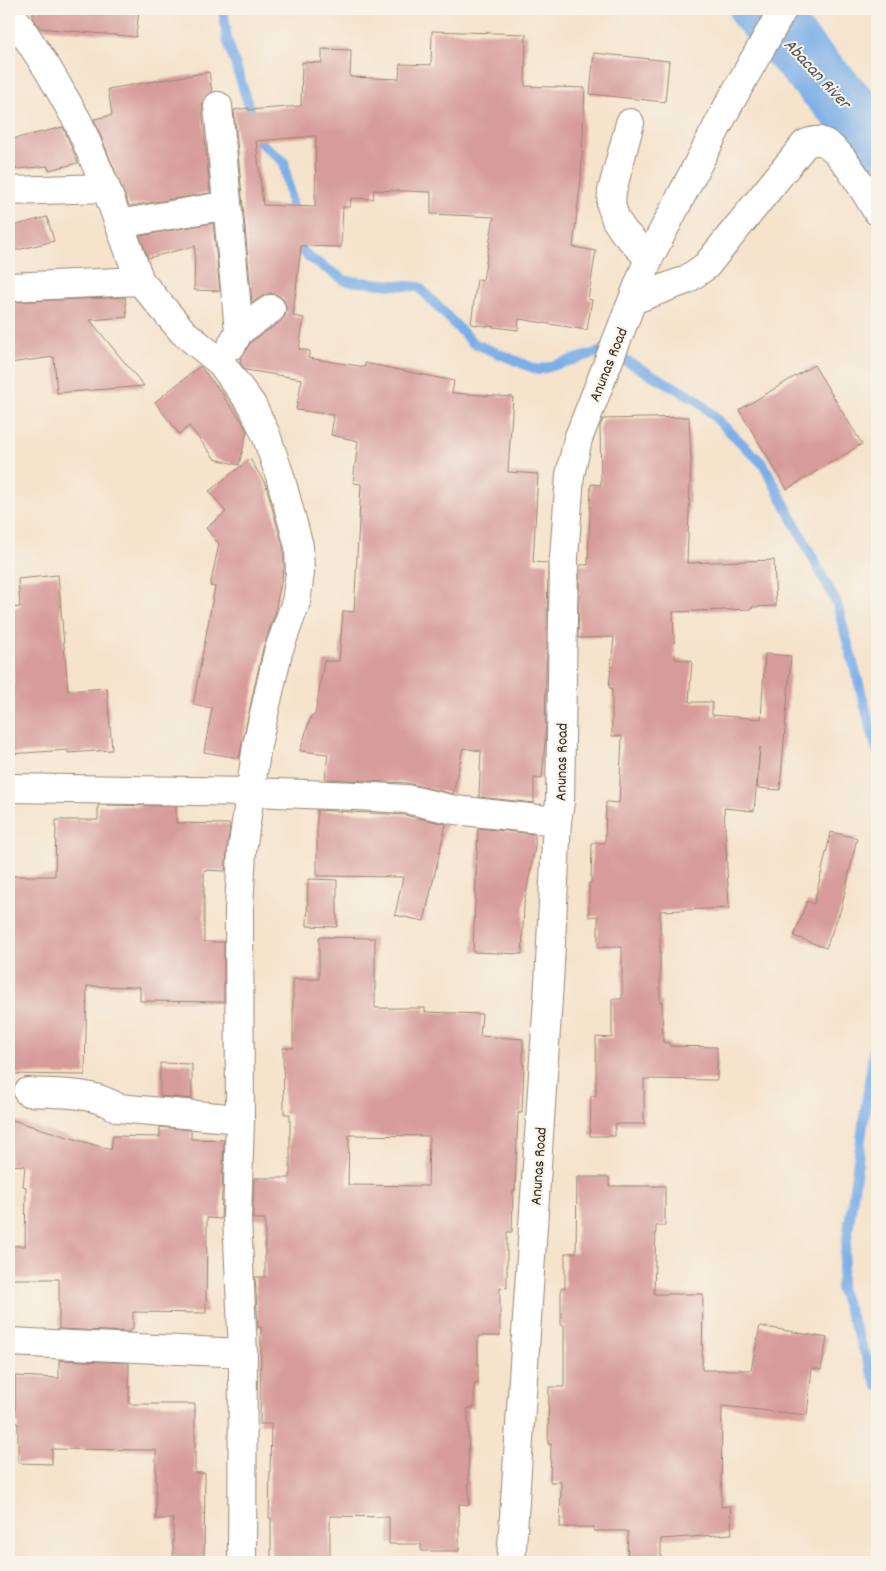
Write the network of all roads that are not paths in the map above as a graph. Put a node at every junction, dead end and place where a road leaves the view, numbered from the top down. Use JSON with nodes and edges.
{"nodes":[{"id":1,"x":783,"y":9,"type":"edge"},
{"id":2,"x":9,"y":10,"type":"edge"},
{"id":3,"x":218,"y":106,"type":"dead end"},
{"id":4,"x":630,"y":123,"type":"dead end"},
{"id":5,"x":106,"y":188,"type":"junction"},
{"id":6,"x":9,"y":191,"type":"edge"},
{"id":7,"x":211,"y":208,"type":"dead end"},
{"id":8,"x":877,"y":211,"type":"edge"},
{"id":9,"x":118,"y":224,"type":"junction"},
{"id":10,"x":649,"y":258,"type":"junction"},
{"id":11,"x":140,"y":281,"type":"junction"},
{"id":12,"x":9,"y":287,"type":"edge"},
{"id":13,"x":630,"y":307,"type":"junction"},
{"id":14,"x":270,"y":309,"type":"dead end"},
{"id":15,"x":239,"y":332,"type":"junction"},
{"id":16,"x":221,"y":363,"type":"junction"},
{"id":17,"x":9,"y":788,"type":"edge"},
{"id":18,"x":252,"y":792,"type":"junction"},
{"id":19,"x":557,"y":822,"type":"junction"},
{"id":20,"x":28,"y":1092,"type":"dead end"},
{"id":21,"x":240,"y":1120,"type":"junction"},
{"id":22,"x":9,"y":1342,"type":"edge"},
{"id":23,"x":243,"y":1353,"type":"junction"},
{"id":24,"x":242,"y":1562,"type":"edge"},
{"id":25,"x":511,"y":1562,"type":"edge"}],
"edges":[{"from":1,"to":10,"type":"street","name":"Anunas Road"},
{"from":2,"to":5,"type":"street"},
{"from":3,"to":15,"type":"street"},
{"from":4,"to":10,"type":"street"},
{"from":5,"to":6,"type":"street"},
{"from":5,"to":9,"type":"street"},
{"from":7,"to":9,"type":"street"},
{"from":8,"to":13,"type":"street"},
{"from":9,"to":11,"type":"street"},
{"from":10,"to":13,"type":"street","name":"Anunas Road"},
{"from":11,"to":12,"type":"street"},
{"from":11,"to":16,"type":"street"},
{"from":13,"to":19,"type":"street","name":"Anunas Road"},
{"from":14,"to":15,"type":"street"},
{"from":15,"to":16,"type":"street"},
{"from":16,"to":18,"type":"street"},
{"from":17,"to":18,"type":"street"},
{"from":18,"to":19,"type":"street"},
{"from":18,"to":21,"type":"street"},
{"from":19,"to":25,"type":"street","name":"Anunas Road"},
{"from":20,"to":21,"type":"street"},
{"from":21,"to":23,"type":"street"},
{"from":22,"to":23,"type":"street"},
{"from":23,"to":24,"type":"street"}]}
